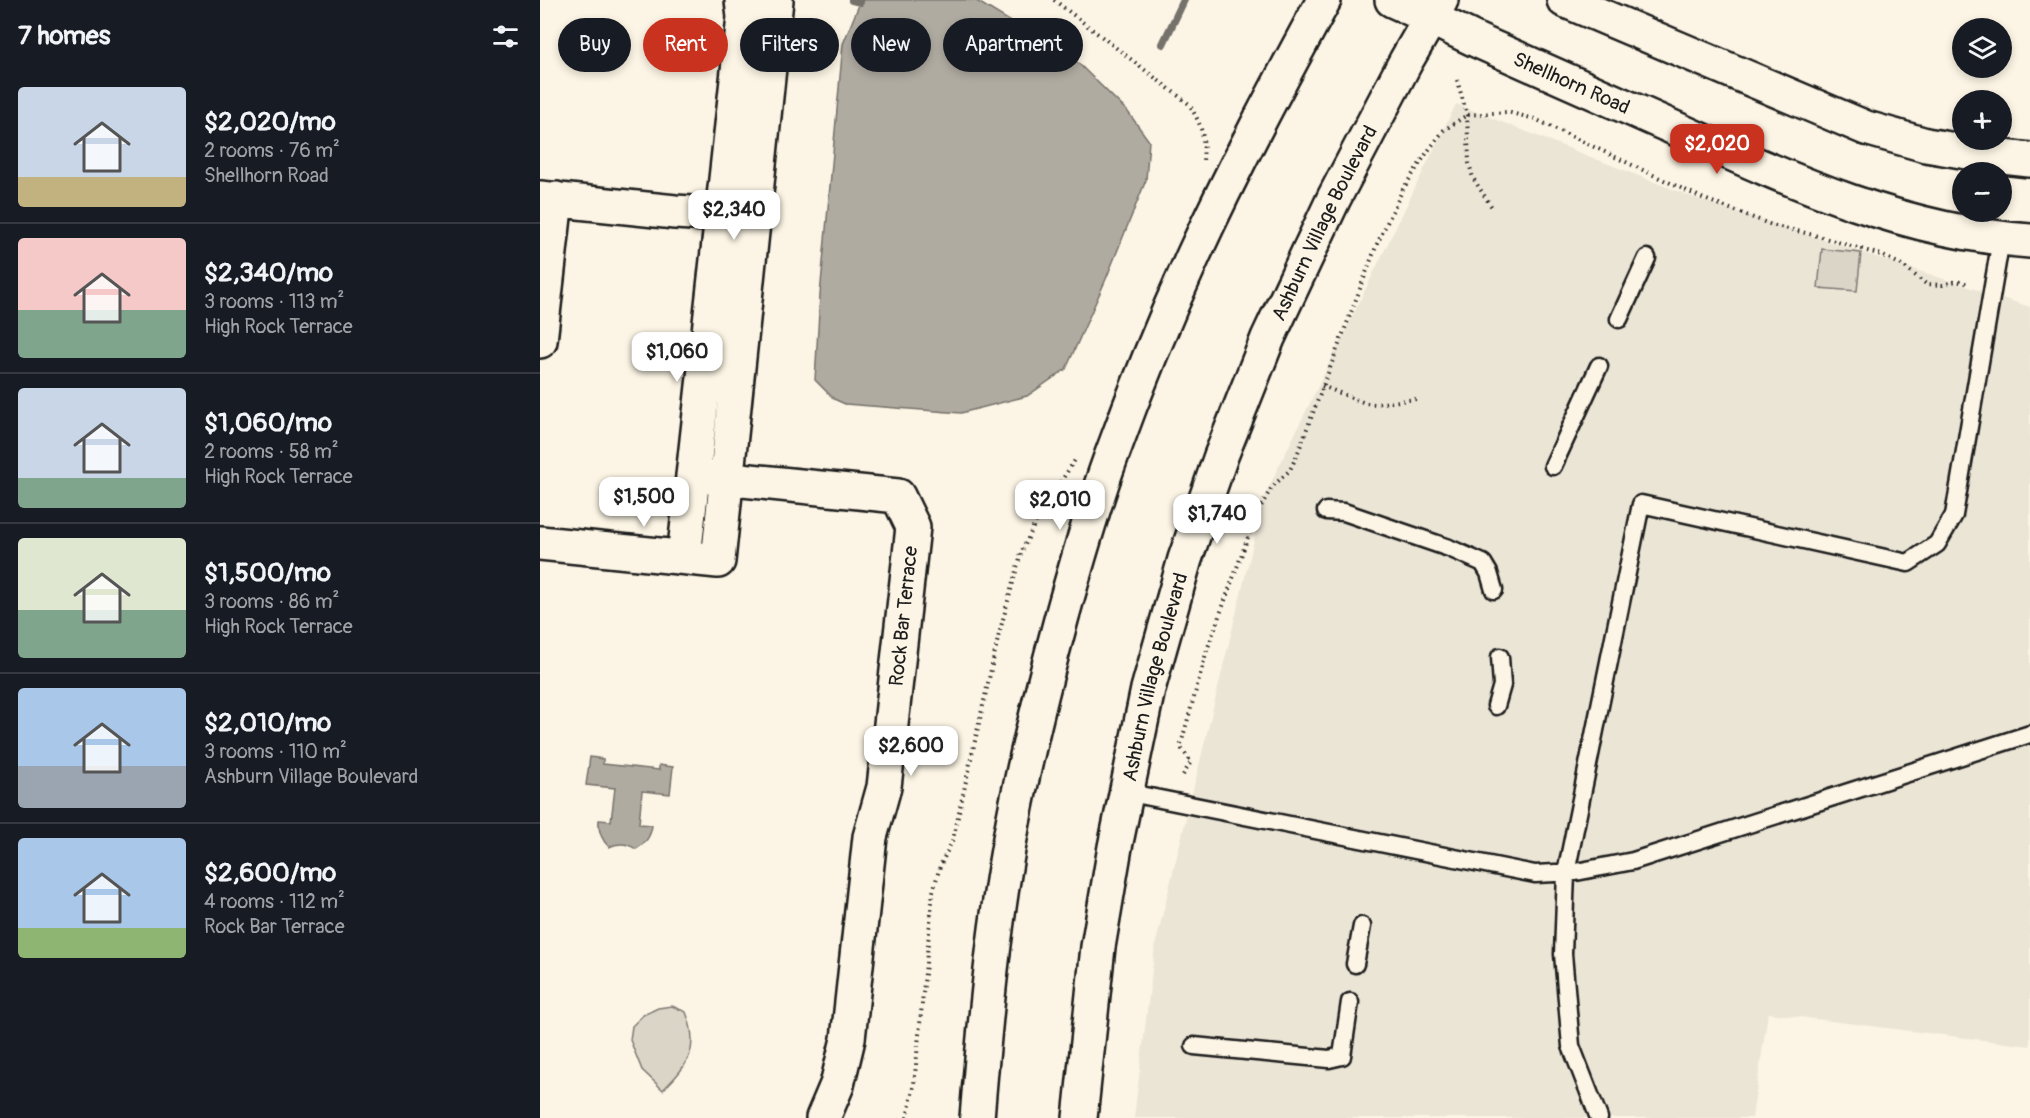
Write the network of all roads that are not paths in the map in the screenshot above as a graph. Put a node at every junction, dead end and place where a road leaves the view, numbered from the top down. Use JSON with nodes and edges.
{"nodes":[{"id":1,"x":742,"y":0,"type":"edge"},
{"id":2,"x":776,"y":0,"type":"edge"},
{"id":3,"x":1324,"y":0,"type":"edge"},
{"id":4,"x":1392,"y":0,"type":"edge"},
{"id":5,"x":1564,"y":0,"type":"edge"},
{"id":6,"x":1436,"y":9,"type":"edge"},
{"id":7,"x":2030,"y":160,"type":"edge"},
{"id":8,"x":548,"y":198,"type":"edge"},
{"id":9,"x":737,"y":216,"type":"junction"},
{"id":10,"x":2015,"y":240,"type":"edge"},
{"id":11,"x":1647,"y":258,"type":"dead end"},
{"id":12,"x":1619,"y":319,"type":"dead end"},
{"id":13,"x":540,"y":341,"type":"edge"},
{"id":14,"x":1599,"y":366,"type":"dead end"},
{"id":15,"x":1553,"y":466,"type":"dead end"},
{"id":16,"x":693,"y":475,"type":"junction"},
{"id":17,"x":726,"y":478,"type":"junction"},
{"id":18,"x":1326,"y":511,"type":"dead end"},
{"id":19,"x":540,"y":543,"type":"edge"},
{"id":20,"x":684,"y":557,"type":"junction"},
{"id":21,"x":1494,"y":590,"type":"dead end"},
{"id":22,"x":1500,"y":657,"type":"dead end"},
{"id":23,"x":1496,"y":706,"type":"dead end"},
{"id":24,"x":2030,"y":734,"type":"edge"},
{"id":25,"x":1125,"y":792,"type":"junction"},
{"id":26,"x":1566,"y":873,"type":"junction"},
{"id":27,"x":1362,"y":926,"type":"dead end"},
{"id":28,"x":1355,"y":963,"type":"dead end"},
{"id":29,"x":1350,"y":1002,"type":"dead end"},
{"id":30,"x":1194,"y":1046,"type":"dead end"},
{"id":31,"x":823,"y":1118,"type":"edge"},
{"id":32,"x":977,"y":1118,"type":"edge"},
{"id":33,"x":1080,"y":1118,"type":"edge"},
{"id":34,"x":1599,"y":1118,"type":"edge"}],
"edges":[{"from":1,"to":9,"type":"main road"},
{"from":2,"to":9,"type":"main road"},
{"from":3,"to":32,"type":"main road"},
{"from":4,"to":6,"type":"main road","name":"Shellhorn Road"},
{"from":5,"to":7,"type":"main road"},
{"from":6,"to":10,"type":"main road","name":"Shellhorn Road"},
{"from":6,"to":25,"type":"main road","name":"Ashburn Village Boulevard"},
{"from":8,"to":9,"type":"main road"},
{"from":8,"to":13,"type":"main road"},
{"from":9,"to":16,"type":"main road"},
{"from":9,"to":17,"type":"main road"},
{"from":10,"to":26,"type":"lane"},
{"from":11,"to":12,"type":"lane"},
{"from":14,"to":15,"type":"lane"},
{"from":16,"to":17,"type":"main road","name":"Rock Bar Terrace"},
{"from":16,"to":20,"type":"main road"},
{"from":17,"to":20,"type":"main road"},
{"from":17,"to":31,"type":"main road","name":"Rock Bar Terrace"},
{"from":18,"to":21,"type":"lane"},
{"from":19,"to":20,"type":"main road"},
{"from":22,"to":23,"type":"lane"},
{"from":24,"to":26,"type":"lane"},
{"from":25,"to":26,"type":"lane"},
{"from":25,"to":33,"type":"main road","name":"Ashburn Village Boulevard"},
{"from":26,"to":34,"type":"lane"},
{"from":27,"to":28,"type":"lane"},
{"from":29,"to":30,"type":"lane"}]}
